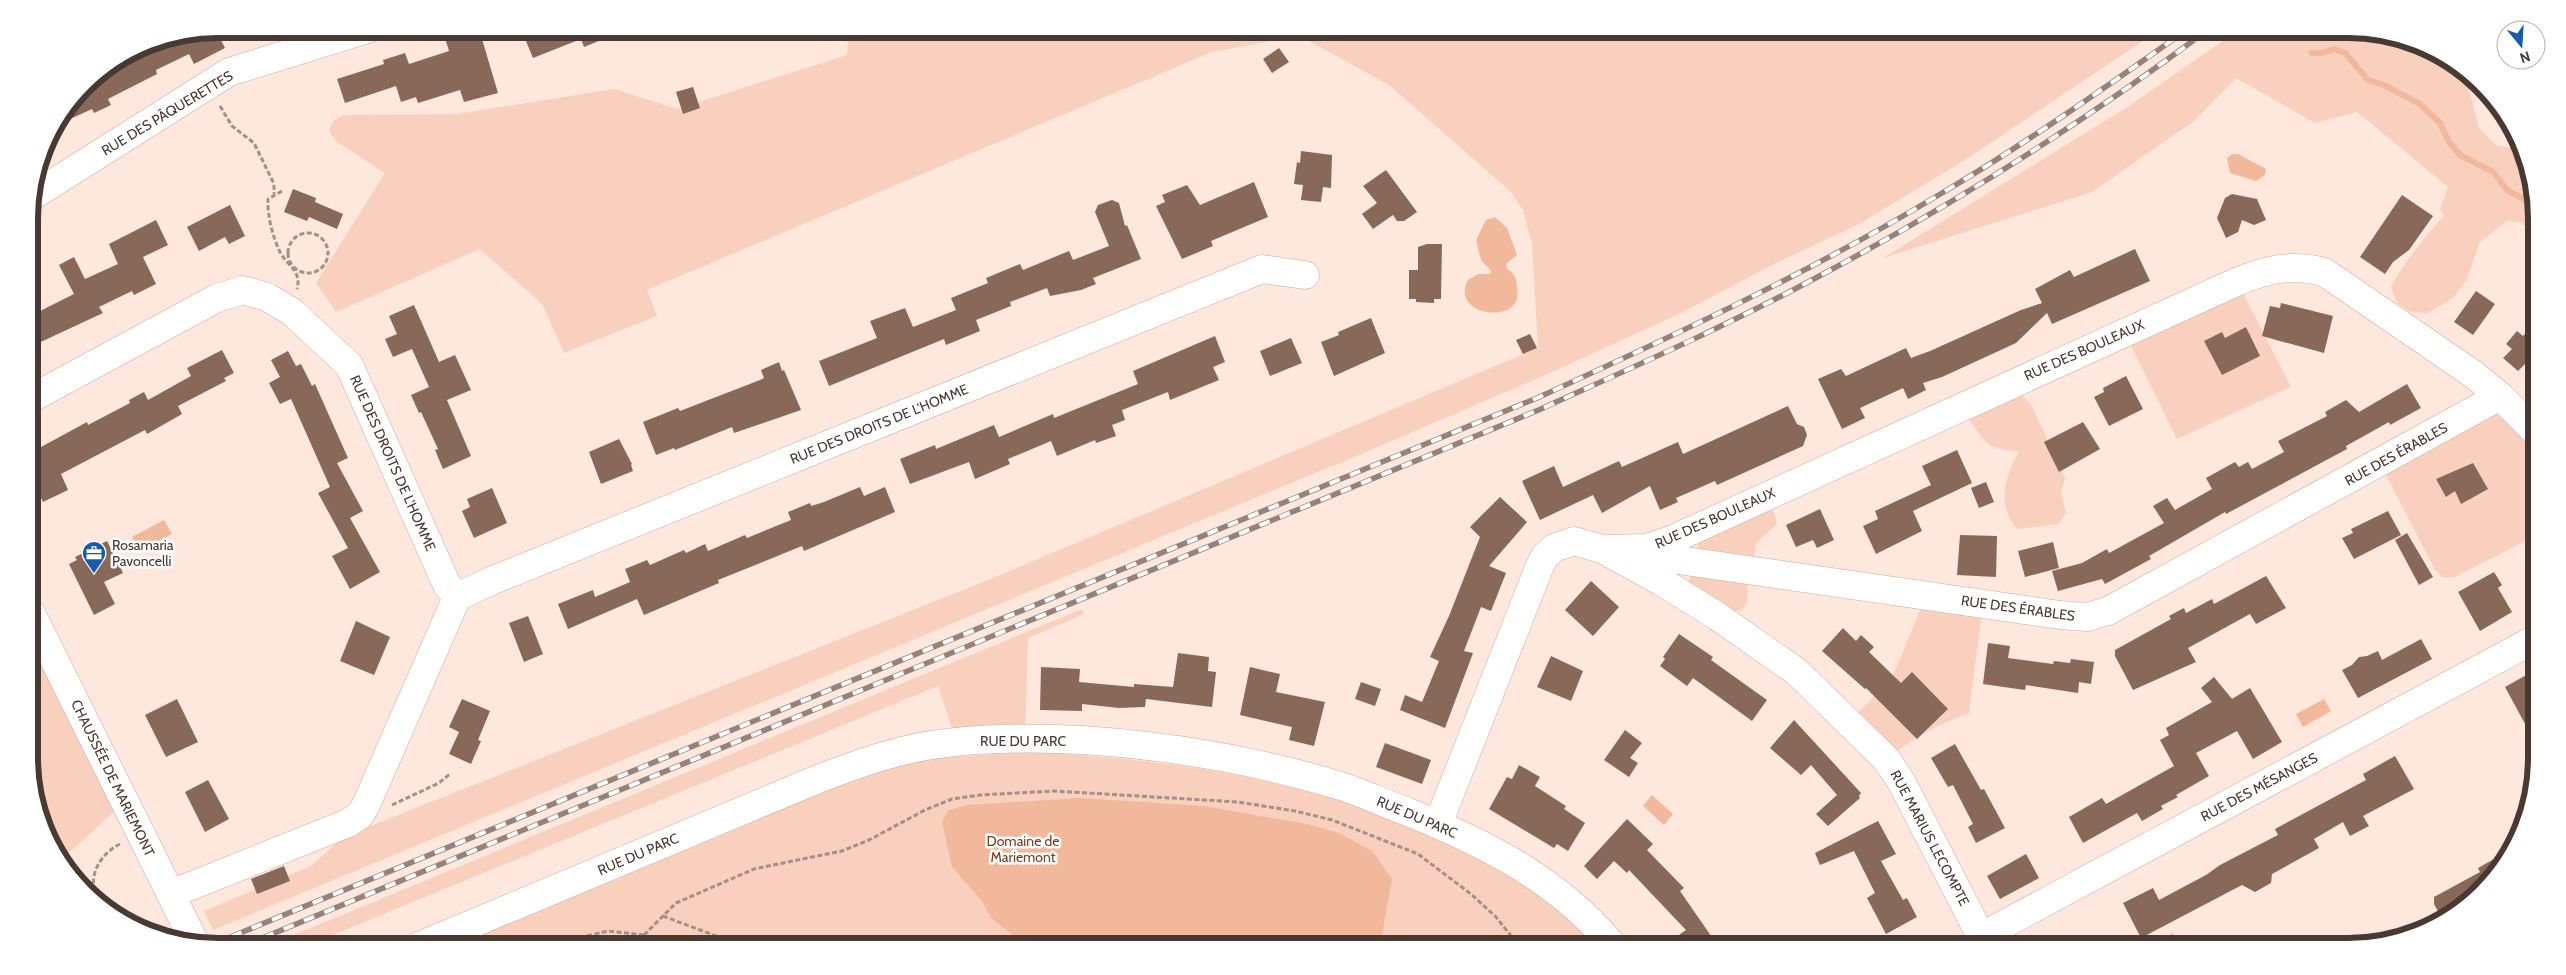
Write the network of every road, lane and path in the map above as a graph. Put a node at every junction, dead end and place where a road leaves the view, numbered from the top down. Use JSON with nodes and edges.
{"nodes":[{"id":1,"x":339,"y":38,"type":"edge"},
{"id":2,"x":209,"y":84,"type":"junction"},
{"id":3,"x":282,"y":191,"type":"dead end"},
{"id":4,"x":39,"y":192,"type":"edge"},
{"id":5,"x":274,"y":194,"type":"junction"},
{"id":6,"x":292,"y":264,"type":"junction"},
{"id":7,"x":1305,"y":276,"type":"dead end"},
{"id":8,"x":292,"y":312,"type":"junction"},
{"id":9,"x":38,"y":395,"type":"edge"},
{"id":10,"x":2500,"y":396,"type":"junction"},
{"id":11,"x":2528,"y":424,"type":"edge"},
{"id":12,"x":1602,"y":550,"type":"junction"},
{"id":13,"x":1676,"y":590,"type":"joint"},
{"id":14,"x":457,"y":597,"type":"junction"},
{"id":15,"x":38,"y":627,"type":"edge"},
{"id":16,"x":2528,"y":643,"type":"edge"},
{"id":17,"x":451,"y":774,"type":"dead end"},
{"id":18,"x":385,"y":809,"type":"dead end"},
{"id":19,"x":1438,"y":824,"type":"junction"},
{"id":20,"x":141,"y":833,"type":"junction"},
{"id":21,"x":96,"y":890,"type":"edge"},
{"id":22,"x":171,"y":894,"type":"junction"},
{"id":23,"x":663,"y":916,"type":"junction"},
{"id":24,"x":644,"y":935,"type":"junction"},
{"id":25,"x":192,"y":936,"type":"edge"},
{"id":26,"x":438,"y":938,"type":"edge"},
{"id":27,"x":579,"y":938,"type":"edge"},
{"id":28,"x":645,"y":938,"type":"edge"},
{"id":29,"x":719,"y":938,"type":"edge"},
{"id":30,"x":1513,"y":938,"type":"edge"},
{"id":31,"x":1606,"y":938,"type":"edge"},
{"id":32,"x":1982,"y":938,"type":"edge"},
{"id":33,"x":1989,"y":938,"type":"edge"}],
"edges":[{"from":1,"to":2,"type":"street","name":"RUE DES PÂQUERETTES"},
{"from":2,"to":4,"type":"street","name":"RUE DES PÂQUERETTES"},
{"from":2,"to":5,"type":"path"},
{"from":3,"to":5,"type":"path"},
{"from":5,"to":6,"type":"path"},
{"from":6,"to":6,"type":"path"},
{"from":6,"to":8,"type":"path"},
{"from":7,"to":14,"type":"street","name":"RUE DES DROITS DE L'HOMME"},
{"from":8,"to":9,"type":"street","name":"RUE DES DROITS DE L'HOMME"},
{"from":8,"to":14,"type":"street","name":"RUE DES DROITS DE L'HOMME"},
{"from":10,"to":11,"type":"street","name":"RUE DES BOULEAUX"},
{"from":10,"to":12,"type":"street","name":"RUE DES ÉRABLES"},
{"from":10,"to":12,"type":"street","name":"RUE DES BOULEAUX"},
{"from":12,"to":13,"type":"street","name":"RUE DES BOULEAUX"},
{"from":12,"to":19,"type":"street","name":"RUE DES BOULEAUX"},
{"from":13,"to":32,"type":"street","name":"RUE MARIUS LECOMPTE"},
{"from":14,"to":22,"type":"street"},
{"from":15,"to":20,"type":"street","name":"CHAUSSÉE DE MARIEMONT"},
{"from":16,"to":33,"type":"street","name":"RUE DES MÉSANGES"},
{"from":17,"to":18,"type":"path"},
{"from":19,"to":26,"type":"street","name":"RUE DU PARC"},
{"from":19,"to":31,"type":"street","name":"RUE DU PARC"},
{"from":20,"to":21,"type":"path"},
{"from":20,"to":22,"type":"street","name":"CHAUSSÉE DE MARIEMONT"},
{"from":22,"to":25,"type":"street","name":"CHAUSSÉE DE MARIEMONT"},
{"from":23,"to":24,"type":"path"},
{"from":23,"to":29,"type":"path"},
{"from":23,"to":30,"type":"path"},
{"from":24,"to":27,"type":"path"},
{"from":24,"to":28,"type":"path"}]}
